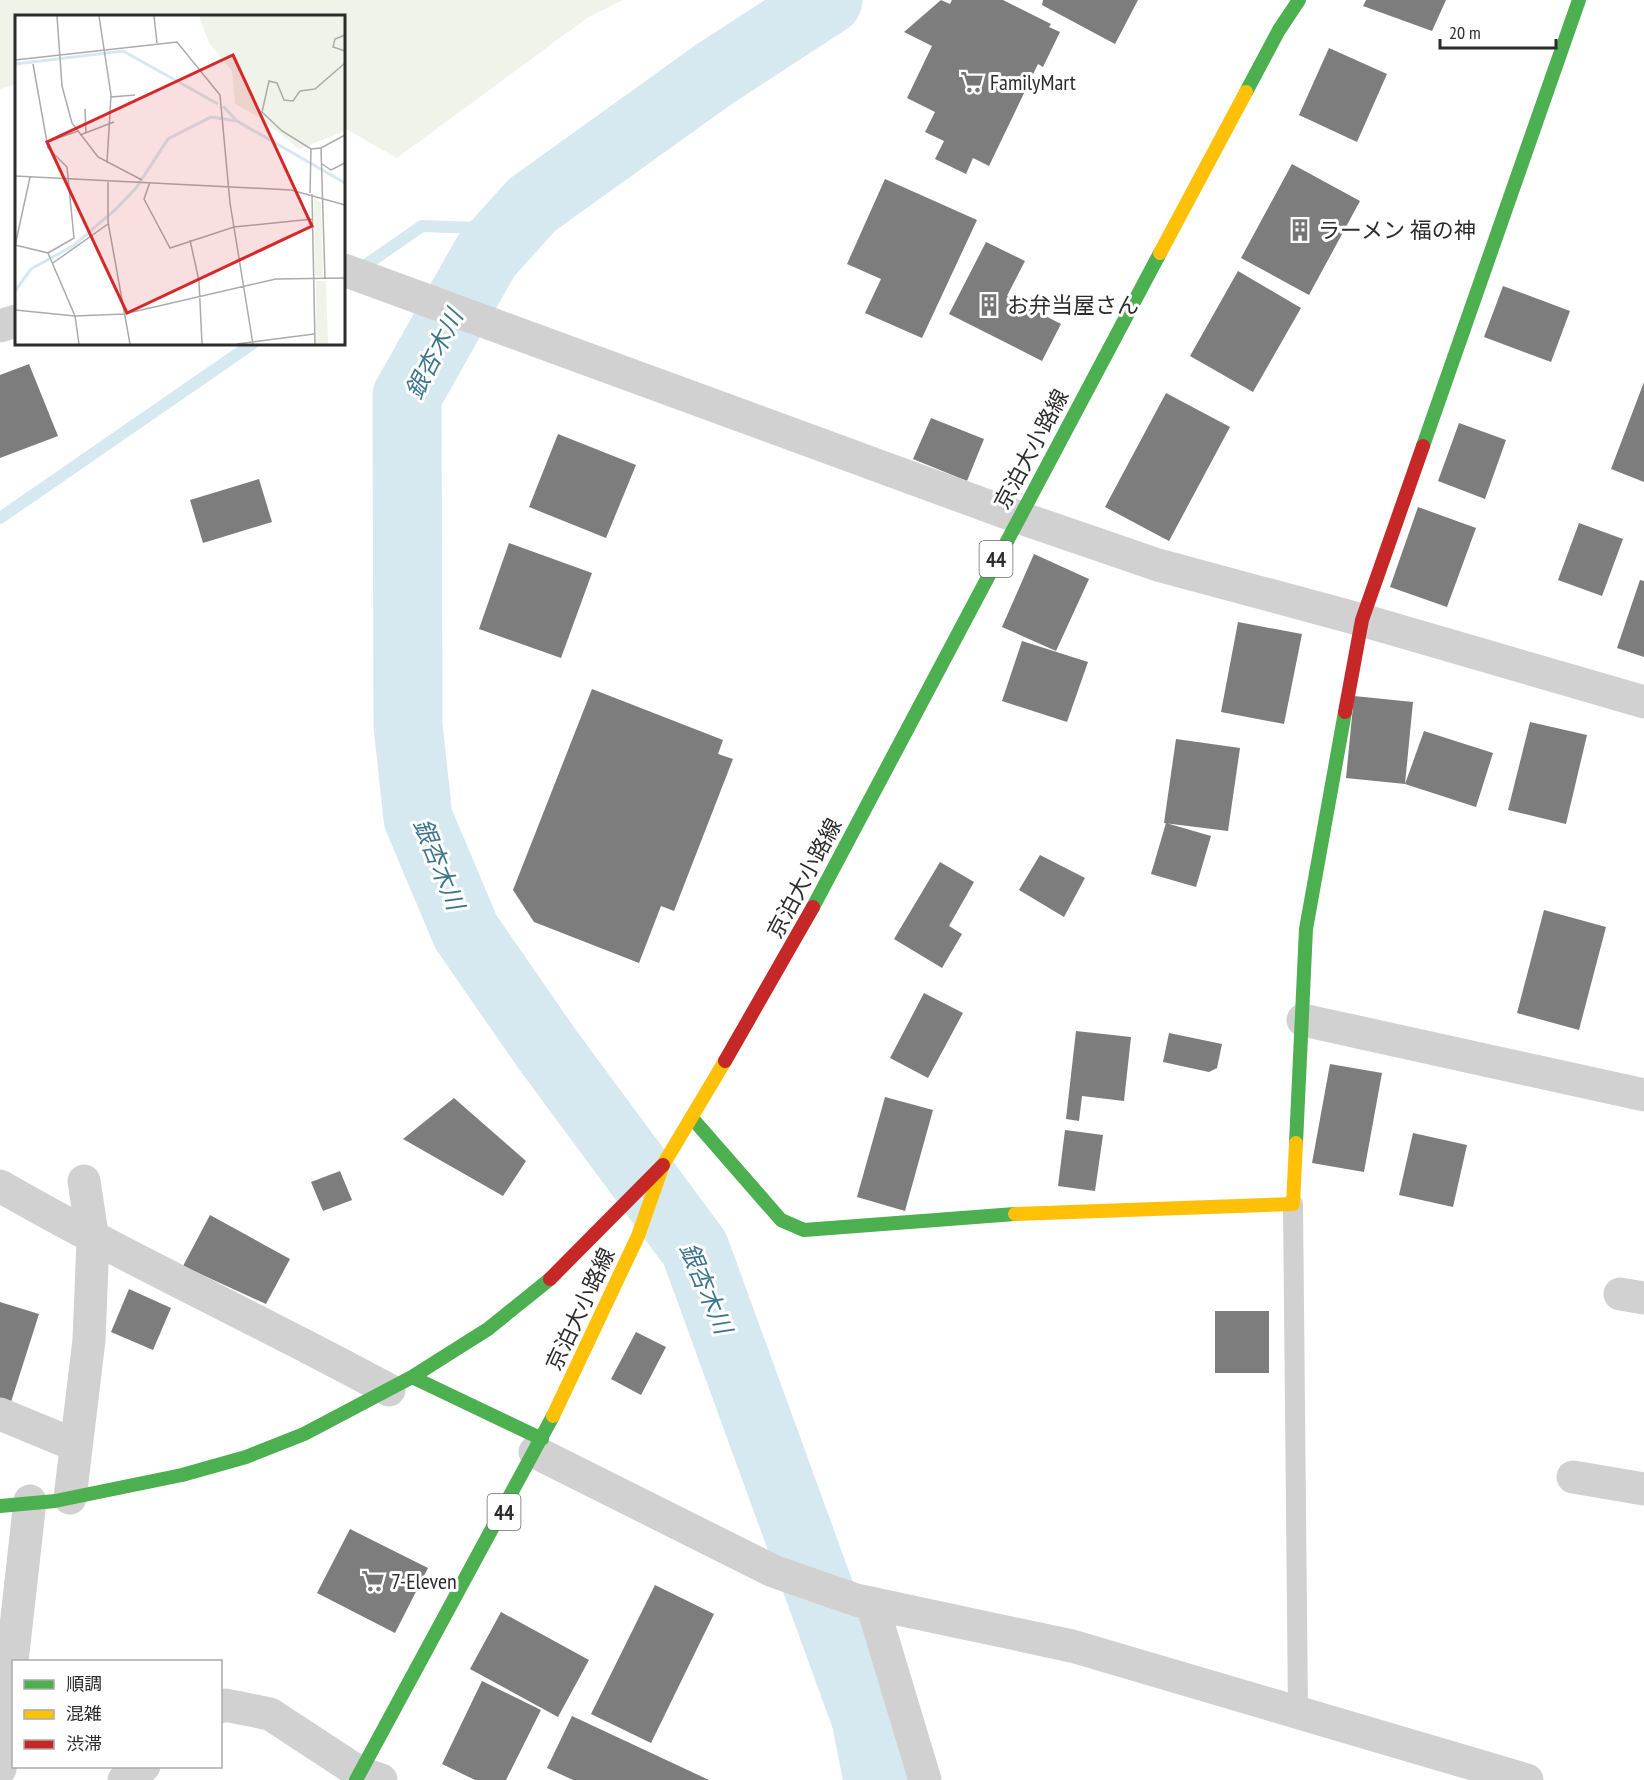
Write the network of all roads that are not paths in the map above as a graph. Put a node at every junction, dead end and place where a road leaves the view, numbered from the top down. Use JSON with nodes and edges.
{"nodes":[{"id":1,"x":1299,"y":0,"type":"edge"},
{"id":2,"x":1579,"y":0,"type":"edge"},
{"id":3,"x":345,"y":270,"type":"edge"},
{"id":4,"x":15,"y":321,"type":"edge"},
{"id":5,"x":0,"y":326,"type":"edge"},
{"id":6,"x":1018,"y":517,"type":"junction"},
{"id":7,"x":1362,"y":620,"type":"junction"},
{"id":8,"x":1644,"y":702,"type":"edge"},
{"id":9,"x":1303,"y":1020,"type":"junction"},
{"id":10,"x":1644,"y":1095,"type":"edge"},
{"id":11,"x":692,"y":1118,"type":"junction"},
{"id":12,"x":663,"y":1165,"type":"junction"},
{"id":13,"x":84,"y":1181,"type":"dead end"},
{"id":14,"x":0,"y":1186,"type":"edge"},
{"id":15,"x":1293,"y":1204,"type":"junction"},
{"id":16,"x":93,"y":1240,"type":"junction"},
{"id":17,"x":400,"y":1383,"type":"junction"},
{"id":18,"x":0,"y":1414,"type":"edge"},
{"id":19,"x":75,"y":1445,"type":"junction"},
{"id":20,"x":539,"y":1446,"type":"junction"},
{"id":21,"x":1574,"y":1477,"type":"dead end"},
{"id":22,"x":1644,"y":1489,"type":"edge"},
{"id":23,"x":70,"y":1498,"type":"junction"},
{"id":24,"x":15,"y":1504,"type":"edge"},
{"id":25,"x":864,"y":1602,"type":"junction"},
{"id":26,"x":222,"y":1706,"type":"edge"},
{"id":27,"x":1298,"y":1713,"type":"junction"},
{"id":28,"x":142,"y":1768,"type":"edge"},
{"id":29,"x":0,"y":1769,"type":"edge"},
{"id":30,"x":366,"y":1778,"type":"edge"},
{"id":31,"x":124,"y":1780,"type":"edge"},
{"id":32,"x":925,"y":1780,"type":"edge"},
{"id":33,"x":1527,"y":1780,"type":"edge"}],
"edges":[{"from":1,"to":6,"type":"street","name":"京泊大小路線","number":"44"},
{"from":2,"to":7,"type":"street"},
{"from":3,"to":6,"type":"street"},
{"from":4,"to":5,"type":"street"},
{"from":6,"to":7,"type":"street"},
{"from":6,"to":11,"type":"street","name":"京泊大小路線","number":"44"},
{"from":7,"to":8,"type":"street"},
{"from":7,"to":9,"type":"street"},
{"from":9,"to":10,"type":"street"},
{"from":9,"to":15,"type":"street"},
{"from":11,"to":12,"type":"street","name":"京泊大小路線","number":"44"},
{"from":11,"to":15,"type":"street"},
{"from":12,"to":17,"type":"street"},
{"from":12,"to":20,"type":"street","name":"京泊大小路線","number":"44"},
{"from":13,"to":16,"type":"street"},
{"from":14,"to":16,"type":"street"},
{"from":15,"to":27,"type":"lane"},
{"from":16,"to":17,"type":"street"},
{"from":16,"to":19,"type":"street"},
{"from":17,"to":20,"type":"street"},
{"from":17,"to":23,"type":"street"},
{"from":18,"to":19,"type":"street"},
{"from":19,"to":23,"type":"street"},
{"from":20,"to":25,"type":"street"},
{"from":20,"to":30,"type":"street","name":"京泊大小路線","number":"44"},
{"from":21,"to":22,"type":"street"},
{"from":23,"to":24,"type":"street"},
{"from":24,"to":29,"type":"street"},
{"from":25,"to":27,"type":"street"},
{"from":25,"to":32,"type":"street"},
{"from":26,"to":30,"type":"street"},
{"from":27,"to":33,"type":"street"},
{"from":28,"to":31,"type":"street"}]}
